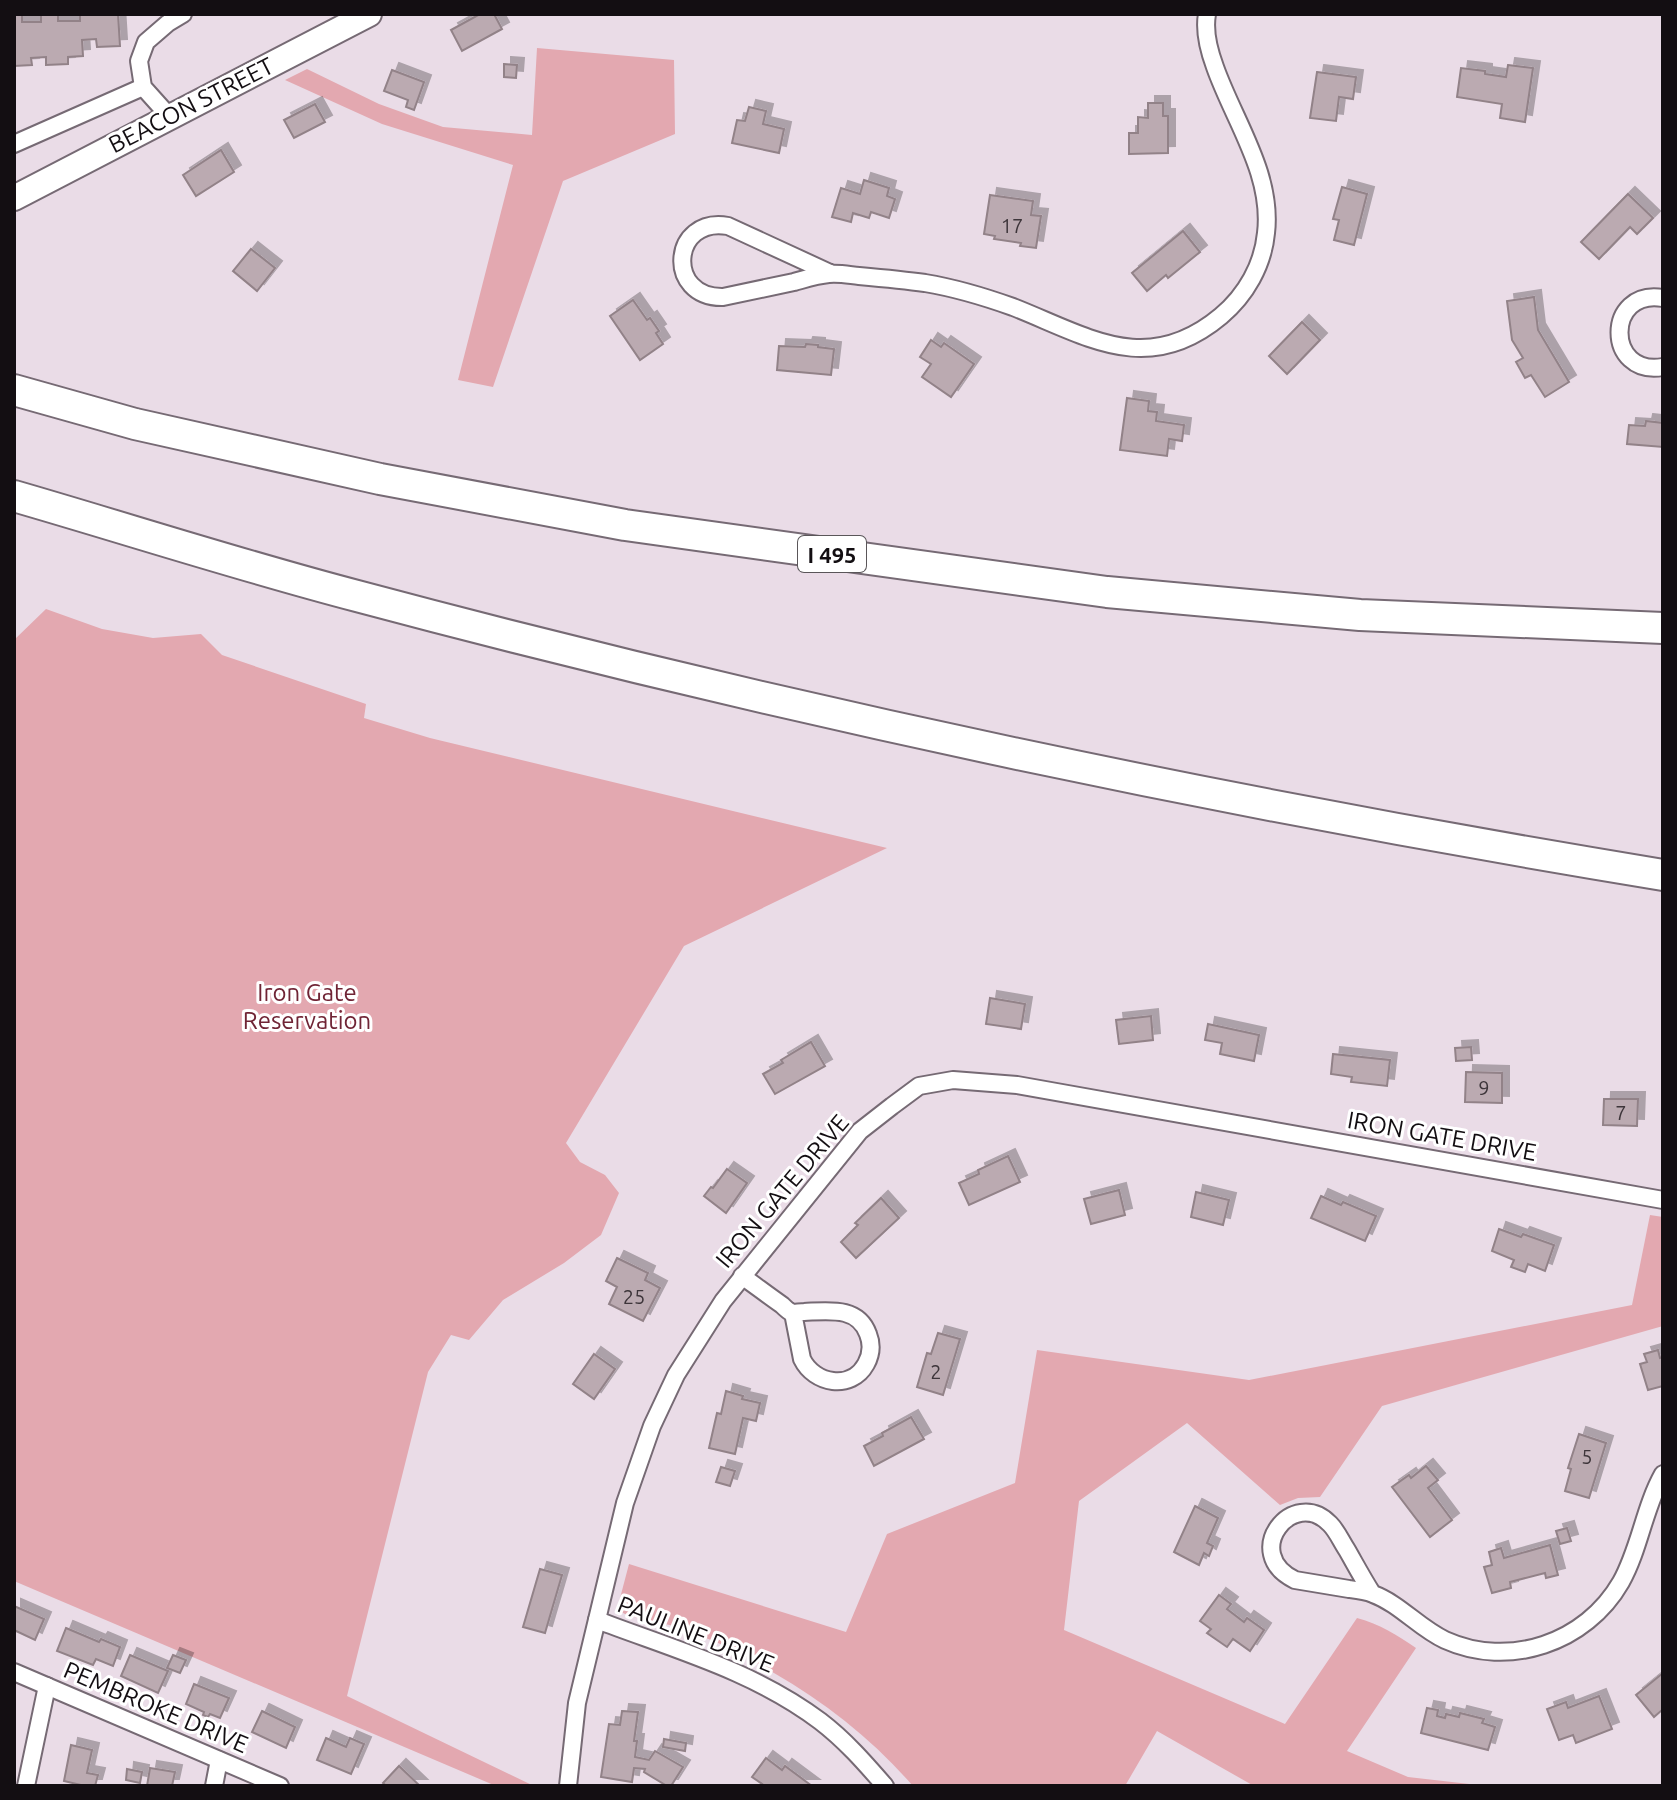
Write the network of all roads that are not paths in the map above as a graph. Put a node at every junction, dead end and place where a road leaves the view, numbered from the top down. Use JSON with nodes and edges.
{"nodes":[{"id":1,"x":183,"y":14,"type":"edge"},
{"id":2,"x":369,"y":14,"type":"edge"},
{"id":3,"x":1207,"y":14,"type":"edge"},
{"id":4,"x":143,"y":87,"type":"junction"},
{"id":5,"x":169,"y":116,"type":"junction"},
{"id":6,"x":14,"y":144,"type":"edge"},
{"id":7,"x":14,"y":198,"type":"edge"},
{"id":8,"x":830,"y":273,"type":"junction"},
{"id":9,"x":1663,"y":298,"type":"edge"},
{"id":10,"x":1663,"y":367,"type":"edge"},
{"id":11,"x":14,"y":390,"type":"edge"},
{"id":12,"x":14,"y":496,"type":"edge"},
{"id":13,"x":1663,"y":628,"type":"edge"},
{"id":14,"x":1663,"y":875,"type":"edge"},
{"id":15,"x":1663,"y":1200,"type":"edge"},
{"id":16,"x":742,"y":1276,"type":"junction"},
{"id":17,"x":793,"y":1313,"type":"junction"},
{"id":18,"x":1663,"y":1474,"type":"edge"},
{"id":19,"x":1372,"y":1593,"type":"junction"},
{"id":20,"x":597,"y":1620,"type":"junction"},
{"id":21,"x":14,"y":1672,"type":"edge"},
{"id":22,"x":47,"y":1686,"type":"junction"},
{"id":23,"x":219,"y":1760,"type":"junction"},
{"id":24,"x":26,"y":1786,"type":"edge"},
{"id":25,"x":214,"y":1786,"type":"edge"},
{"id":26,"x":280,"y":1786,"type":"edge"},
{"id":27,"x":568,"y":1786,"type":"edge"},
{"id":28,"x":885,"y":1786,"type":"edge"}],
"edges":[{"from":1,"to":4,"type":"street"},
{"from":2,"to":5,"type":"main road","name":"BEACON STREET"},
{"from":3,"to":8,"type":"street"},
{"from":4,"to":5,"type":"street"},
{"from":4,"to":6,"type":"street"},
{"from":5,"to":7,"type":"main road","name":"BEACON STREET"},
{"from":8,"to":8,"type":"street"},
{"from":9,"to":10,"type":"street"},
{"from":11,"to":13,"type":"highway","number":"I 495"},
{"from":12,"to":14,"type":"highway"},
{"from":15,"to":16,"type":"street","name":"IRON GATE DRIVE"},
{"from":16,"to":17,"type":"street"},
{"from":16,"to":20,"type":"street","name":"IRON GATE DRIVE"},
{"from":17,"to":17,"type":"street"},
{"from":18,"to":19,"type":"street"},
{"from":19,"to":19,"type":"street"},
{"from":20,"to":27,"type":"street","name":"IRON GATE DRIVE"},
{"from":20,"to":28,"type":"street","name":"PAULINE DRIVE"},
{"from":21,"to":22,"type":"street","name":"PEMBROKE DRIVE"},
{"from":22,"to":23,"type":"street","name":"PEMBROKE DRIVE"},
{"from":22,"to":24,"type":"street"},
{"from":23,"to":25,"type":"street"},
{"from":23,"to":26,"type":"street","name":"PEMBROKE DRIVE"}]}
